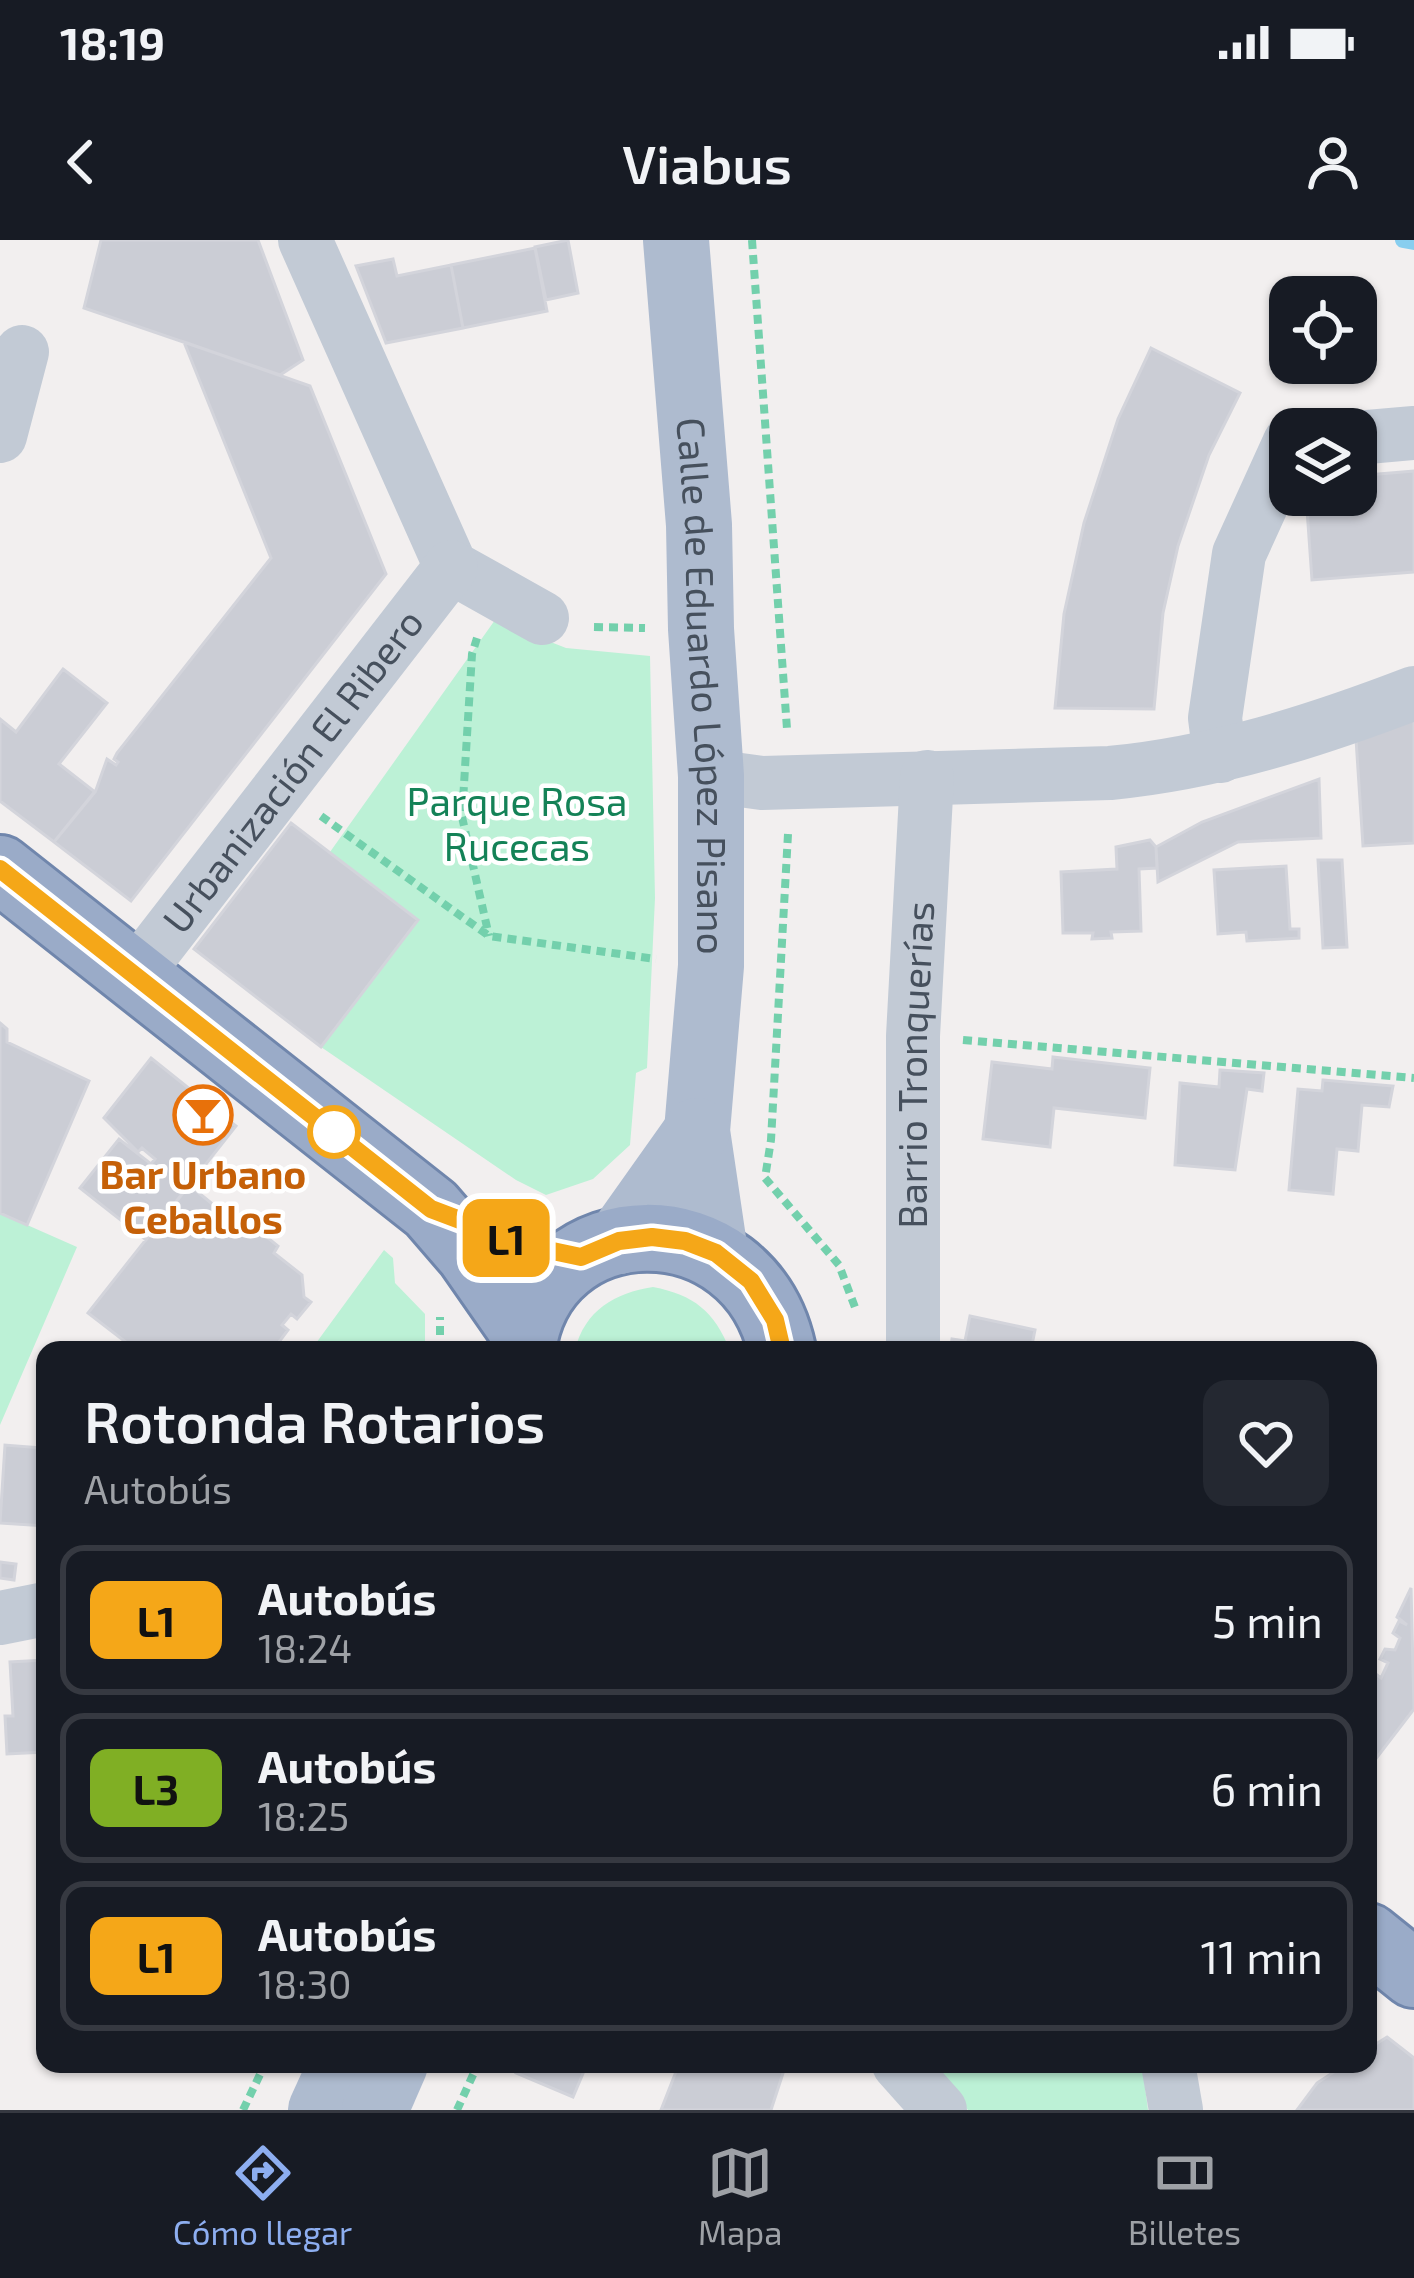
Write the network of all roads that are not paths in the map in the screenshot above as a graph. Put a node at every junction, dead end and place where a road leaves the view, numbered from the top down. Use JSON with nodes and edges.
{"nodes":[{"id":1,"x":304,"y":240,"type":"edge"},
{"id":2,"x":676,"y":240,"type":"edge"},
{"id":3,"x":22,"y":352,"type":"dead end"},
{"id":4,"x":1414,"y":434,"type":"edge"},
{"id":5,"x":0,"y":436,"type":"edge"},
{"id":6,"x":1377,"y":437,"type":"edge"},
{"id":7,"x":1269,"y":487,"type":"edge"},
{"id":8,"x":471,"y":579,"type":"junction"},
{"id":9,"x":542,"y":619,"type":"road end"},
{"id":10,"x":1414,"y":693,"type":"edge"},
{"id":11,"x":1220,"y":756,"type":"junction"},
{"id":12,"x":711,"y":776,"type":"junction"},
{"id":13,"x":927,"y":777,"type":"junction"},
{"id":14,"x":0,"y":869,"type":"edge"},
{"id":15,"x":135,"y":975,"type":"junction"},
{"id":16,"x":697,"y":1131,"type":"junction"},
{"id":17,"x":431,"y":1209,"type":"junction"},
{"id":18,"x":600,"y":1249,"type":"junction"},
{"id":19,"x":716,"y":1253,"type":"junction"},
{"id":20,"x":523,"y":1341,"type":"edge"},
{"id":21,"x":780,"y":1341,"type":"edge"},
{"id":22,"x":913,"y":1341,"type":"edge"},
{"id":23,"x":36,"y":1611,"type":"edge"},
{"id":24,"x":0,"y":1618,"type":"edge"},
{"id":25,"x":1377,"y":1944,"type":"edge"},
{"id":26,"x":1414,"y":1974,"type":"edge"},
{"id":27,"x":338,"y":2073,"type":"edge"},
{"id":28,"x":391,"y":2073,"type":"edge"},
{"id":29,"x":907,"y":2073,"type":"edge"},
{"id":30,"x":1170,"y":2073,"type":"edge"},
{"id":31,"x":321,"y":2110,"type":"edge"},
{"id":32,"x":375,"y":2110,"type":"edge"},
{"id":33,"x":940,"y":2110,"type":"edge"},
{"id":34,"x":1176,"y":2110,"type":"edge"}],
"edges":[{"from":1,"to":8,"type":"street"},
{"from":2,"to":12,"type":"main road","name":"Calle de Eduardo López Pisano"},
{"from":3,"to":5,"type":"street"},
{"from":4,"to":6,"type":"street"},
{"from":7,"to":11,"type":"street"},
{"from":8,"to":9,"type":"street"},
{"from":8,"to":15,"type":"street","name":"Urbanización El Ribero"},
{"from":10,"to":11,"type":"street"},
{"from":11,"to":13,"type":"street"},
{"from":12,"to":13,"type":"street"},
{"from":12,"to":16,"type":"main road","name":"Calle de Eduardo López Pisano"},
{"from":13,"to":22,"type":"street","name":"Barrio Tronquerías"},
{"from":14,"to":15,"type":"highway"},
{"from":15,"to":17,"type":"highway"},
{"from":16,"to":18,"type":"main road"},
{"from":16,"to":19,"type":"main road","name":"Calle de Eduardo López Pisano"},
{"from":17,"to":18,"type":"highway"},
{"from":17,"to":20,"type":"highway"},
{"from":18,"to":19,"type":"highway"},
{"from":18,"to":20,"type":"highway"},
{"from":19,"to":21,"type":"highway"},
{"from":23,"to":24,"type":"street"},
{"from":25,"to":26,"type":"highway"},
{"from":27,"to":31,"type":"main road"},
{"from":28,"to":32,"type":"main road"},
{"from":29,"to":33,"type":"street"},
{"from":30,"to":34,"type":"street"}]}
